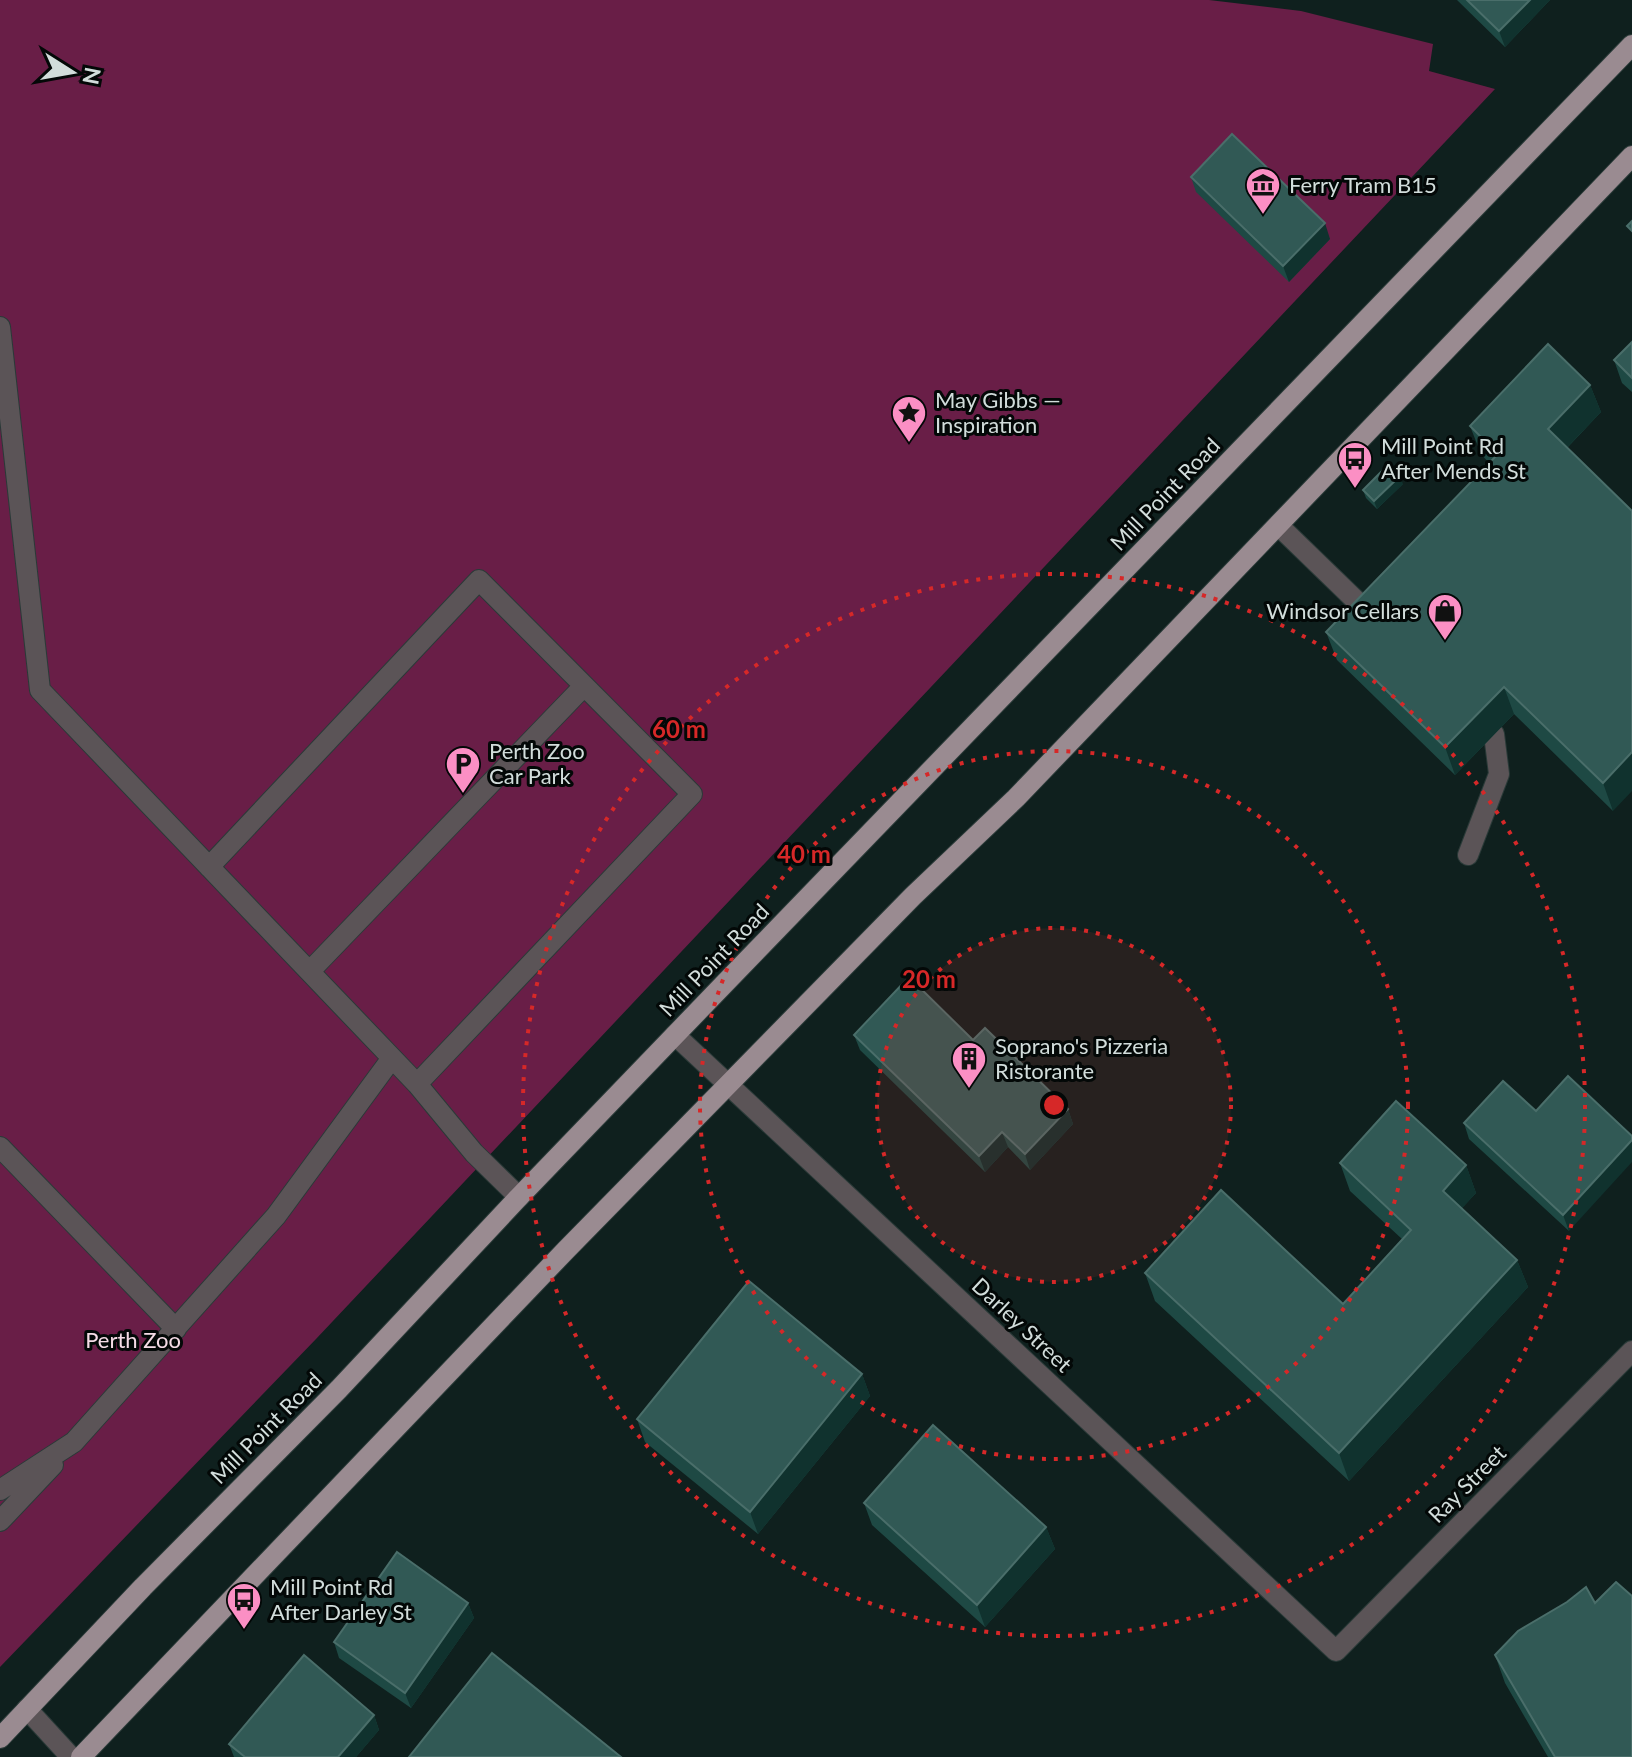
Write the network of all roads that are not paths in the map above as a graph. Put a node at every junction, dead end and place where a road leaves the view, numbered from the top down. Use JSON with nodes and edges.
{"nodes":[{"id":1,"x":1632,"y":45,"type":"edge"},
{"id":2,"x":1632,"y":156,"type":"edge"},
{"id":3,"x":0,"y":327,"type":"edge"},
{"id":4,"x":1279,"y":526,"type":"junction"},
{"id":5,"x":1386,"y":630,"type":"edge"},
{"id":6,"x":584,"y":686,"type":"junction"},
{"id":7,"x":1462,"y":703,"type":"edge"},
{"id":8,"x":1468,"y":855,"type":"dead end"},
{"id":9,"x":209,"y":867,"type":"junction"},
{"id":10,"x":310,"y":971,"type":"junction"},
{"id":11,"x":675,"y":1035,"type":"junction"},
{"id":12,"x":392,"y":1058,"type":"junction"},
{"id":13,"x":417,"y":1084,"type":"junction"},
{"id":14,"x":730,"y":1084,"type":"junction"},
{"id":15,"x":0,"y":1147,"type":"edge"},
{"id":16,"x":519,"y":1197,"type":"junction"},
{"id":17,"x":176,"y":1329,"type":"junction"},
{"id":18,"x":1632,"y":1351,"type":"edge"},
{"id":19,"x":74,"y":1442,"type":"junction"},
{"id":20,"x":0,"y":1490,"type":"edge"},
{"id":21,"x":0,"y":1521,"type":"edge"},
{"id":22,"x":1336,"y":1651,"type":"joint"},
{"id":23,"x":27,"y":1709,"type":"junction"},
{"id":24,"x":0,"y":1738,"type":"edge"},
{"id":25,"x":71,"y":1757,"type":"edge"},
{"id":26,"x":81,"y":1757,"type":"edge"}],
"edges":[{"from":1,"to":11,"type":"main road","name":"Mill Point Road"},
{"from":2,"to":4,"type":"main road"},
{"from":3,"to":9,"type":"street"},
{"from":4,"to":5,"type":"street"},
{"from":4,"to":14,"type":"main road"},
{"from":6,"to":9,"type":"street"},
{"from":6,"to":10,"type":"street"},
{"from":6,"to":13,"type":"street"},
{"from":7,"to":8,"type":"street"},
{"from":9,"to":10,"type":"street"},
{"from":10,"to":12,"type":"street"},
{"from":11,"to":14,"type":"street","name":"Darley Street"},
{"from":11,"to":16,"type":"main road","name":"Mill Point Road"},
{"from":12,"to":13,"type":"street"},
{"from":12,"to":17,"type":"street"},
{"from":13,"to":16,"type":"street"},
{"from":14,"to":22,"type":"street","name":"Darley Street"},
{"from":14,"to":26,"type":"main road"},
{"from":15,"to":17,"type":"street"},
{"from":16,"to":23,"type":"main road","name":"Mill Point Road"},
{"from":17,"to":19,"type":"street"},
{"from":18,"to":22,"type":"street","name":"Ray Street"},
{"from":19,"to":20,"type":"street"},
{"from":19,"to":21,"type":"street"},
{"from":23,"to":24,"type":"main road","name":"Mill Point Road"},
{"from":23,"to":25,"type":"street"}]}
